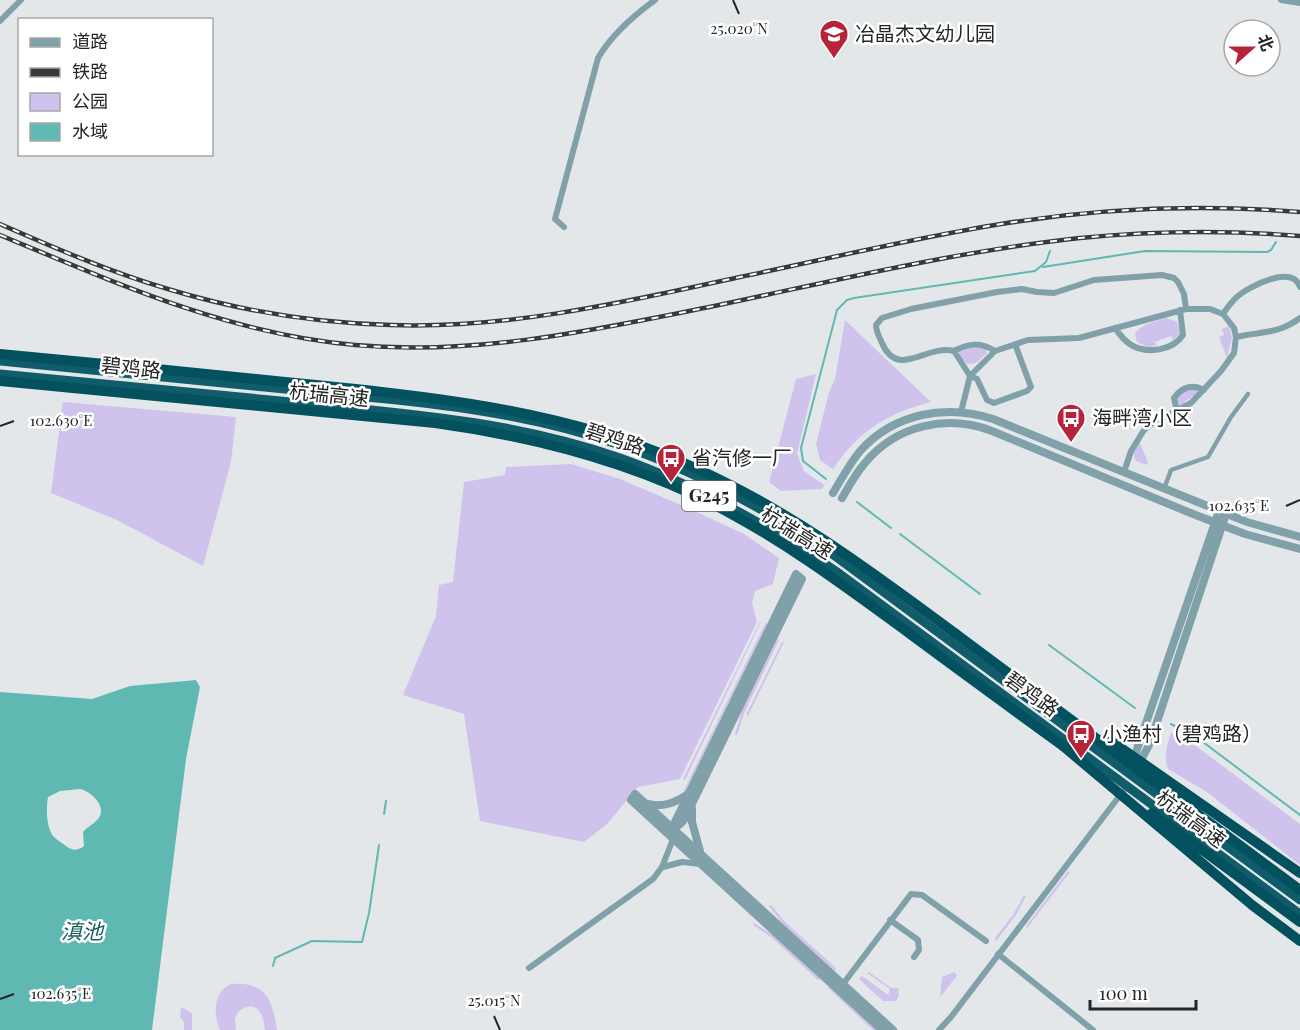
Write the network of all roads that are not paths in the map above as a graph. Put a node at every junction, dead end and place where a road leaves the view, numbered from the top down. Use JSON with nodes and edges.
{"nodes":[{"id":1,"x":21,"y":0,"type":"edge"},
{"id":2,"x":655,"y":0,"type":"edge"},
{"id":3,"x":1281,"y":0,"type":"edge"},
{"id":4,"x":1300,"y":3,"type":"edge"},
{"id":5,"x":0,"y":21,"type":"edge"},
{"id":6,"x":564,"y":227,"type":"dead end"},
{"id":7,"x":1300,"y":287,"type":"edge"},
{"id":8,"x":1183,"y":309,"type":"junction"},
{"id":9,"x":1223,"y":314,"type":"junction"},
{"id":10,"x":1300,"y":318,"type":"edge"},
{"id":11,"x":1115,"y":328,"type":"junction"},
{"id":12,"x":1236,"y":337,"type":"junction"},
{"id":13,"x":1015,"y":344,"type":"junction"},
{"id":14,"x":954,"y":351,"type":"junction"},
{"id":15,"x":995,"y":351,"type":"junction"},
{"id":16,"x":0,"y":354,"type":"edge"},
{"id":17,"x":0,"y":361,"type":"edge"},
{"id":18,"x":0,"y":374,"type":"edge"},
{"id":19,"x":970,"y":376,"type":"junction"},
{"id":20,"x":0,"y":381,"type":"edge"},
{"id":21,"x":1204,"y":390,"type":"junction"},
{"id":22,"x":1248,"y":394,"type":"dead end"},
{"id":23,"x":1177,"y":411,"type":"junction"},
{"id":24,"x":961,"y":412,"type":"junction"},
{"id":25,"x":1124,"y":472,"type":"junction"},
{"id":26,"x":1164,"y":489,"type":"junction"},
{"id":27,"x":833,"y":492,"type":"joint"},
{"id":28,"x":842,"y":498,"type":"joint"},
{"id":29,"x":1222,"y":512,"type":"junction"},
{"id":30,"x":1219,"y":524,"type":"junction"},
{"id":31,"x":1300,"y":537,"type":"edge"},
{"id":32,"x":1300,"y":549,"type":"edge"},
{"id":33,"x":956,"y":634,"type":"junction"},
{"id":34,"x":1063,"y":746,"type":"junction"},
{"id":35,"x":1127,"y":772,"type":"junction"},
{"id":36,"x":1126,"y":786,"type":"junction"},
{"id":37,"x":689,"y":794,"type":"junction"},
{"id":38,"x":644,"y":802,"type":"junction"},
{"id":39,"x":693,"y":802,"type":"junction"},
{"id":40,"x":660,"y":826,"type":"junction"},
{"id":41,"x":672,"y":828,"type":"junction"},
{"id":42,"x":673,"y":839,"type":"junction"},
{"id":43,"x":682,"y":846,"type":"junction"},
{"id":44,"x":702,"y":855,"type":"junction"},
{"id":45,"x":701,"y":864,"type":"junction"},
{"id":46,"x":662,"y":867,"type":"junction"},
{"id":47,"x":1300,"y":873,"type":"edge"},
{"id":48,"x":1300,"y":890,"type":"edge"},
{"id":49,"x":1300,"y":900,"type":"edge"},
{"id":50,"x":1300,"y":914,"type":"edge"},
{"id":51,"x":890,"y":920,"type":"junction"},
{"id":52,"x":1300,"y":922,"type":"edge"},
{"id":53,"x":1300,"y":940,"type":"edge"},
{"id":54,"x":986,"y":941,"type":"dead end"},
{"id":55,"x":998,"y":954,"type":"junction"},
{"id":56,"x":914,"y":957,"type":"dead end"},
{"id":57,"x":529,"y":968,"type":"dead end"},
{"id":58,"x":843,"y":984,"type":"junction"},
{"id":59,"x":882,"y":1030,"type":"edge"},
{"id":60,"x":893,"y":1030,"type":"edge"},
{"id":61,"x":939,"y":1030,"type":"edge"},
{"id":62,"x":1093,"y":1030,"type":"edge"}],
"edges":[{"from":1,"to":5,"type":"street"},
{"from":2,"to":6,"type":"street"},
{"from":3,"to":4,"type":"street"},
{"from":7,"to":9,"type":"street"},
{"from":8,"to":9,"type":"street"},
{"from":8,"to":11,"type":"street"},
{"from":8,"to":11,"type":"street"},
{"from":8,"to":14,"type":"street"},
{"from":9,"to":12,"type":"street"},
{"from":10,"to":12,"type":"street"},
{"from":11,"to":13,"type":"street"},
{"from":12,"to":21,"type":"street"},
{"from":13,"to":15,"type":"street"},
{"from":13,"to":19,"type":"street"},
{"from":14,"to":15,"type":"street"},
{"from":14,"to":19,"type":"street"},
{"from":15,"to":19,"type":"street"},
{"from":16,"to":33,"type":"highway","name":"杭瑞高速"},
{"from":17,"to":35,"type":"highway","name":"碧鸡路","number":"G245"},
{"from":18,"to":36,"type":"highway","name":"碧鸡路","number":"G245"},
{"from":19,"to":24,"type":"street"},
{"from":20,"to":34,"type":"highway","name":"杭瑞高速"},
{"from":21,"to":23,"type":"street"},
{"from":21,"to":23,"type":"street"},
{"from":22,"to":26,"type":"street"},
{"from":23,"to":25,"type":"street"},
{"from":24,"to":25,"type":"street"},
{"from":24,"to":27,"type":"street"},
{"from":25,"to":26,"type":"street"},
{"from":26,"to":29,"type":"street"},
{"from":27,"to":28,"type":"street"},
{"from":28,"to":30,"type":"street"},
{"from":29,"to":30,"type":"street"},
{"from":29,"to":31,"type":"street"},
{"from":30,"to":32,"type":"street"},
{"from":30,"to":35,"type":"street"},
{"from":33,"to":47,"type":"highway","bridge":true},
{"from":33,"to":48,"type":"highway","name":"杭瑞高速","bridge":true},
{"from":34,"to":52,"type":"highway","name":"杭瑞高速","bridge":true},
{"from":34,"to":53,"type":"highway","bridge":true},
{"from":35,"to":49,"type":"highway","name":"碧鸡路","number":"G245"},
{"from":36,"to":50,"type":"highway","name":"碧鸡路","number":"G245"},
{"from":36,"to":55,"type":"street"},
{"from":37,"to":38,"type":"street"},
{"from":37,"to":39,"type":"street"},
{"from":37,"to":41,"type":"street"},
{"from":38,"to":40,"type":"street"},
{"from":38,"to":41,"type":"street"},
{"from":39,"to":41,"type":"street"},
{"from":39,"to":44,"type":"street"},
{"from":40,"to":41,"type":"street"},
{"from":40,"to":42,"type":"street"},
{"from":41,"to":43,"type":"street"},
{"from":41,"to":44,"type":"street"},
{"from":42,"to":43,"type":"street"},
{"from":42,"to":46,"type":"street"},
{"from":43,"to":45,"type":"street"},
{"from":44,"to":58,"type":"street"},
{"from":45,"to":46,"type":"street"},
{"from":45,"to":59,"type":"street"},
{"from":46,"to":57,"type":"street"},
{"from":51,"to":54,"type":"street"},
{"from":51,"to":56,"type":"street"},
{"from":51,"to":58,"type":"street"},
{"from":55,"to":61,"type":"street"},
{"from":55,"to":62,"type":"street"},
{"from":58,"to":60,"type":"street"}]}
